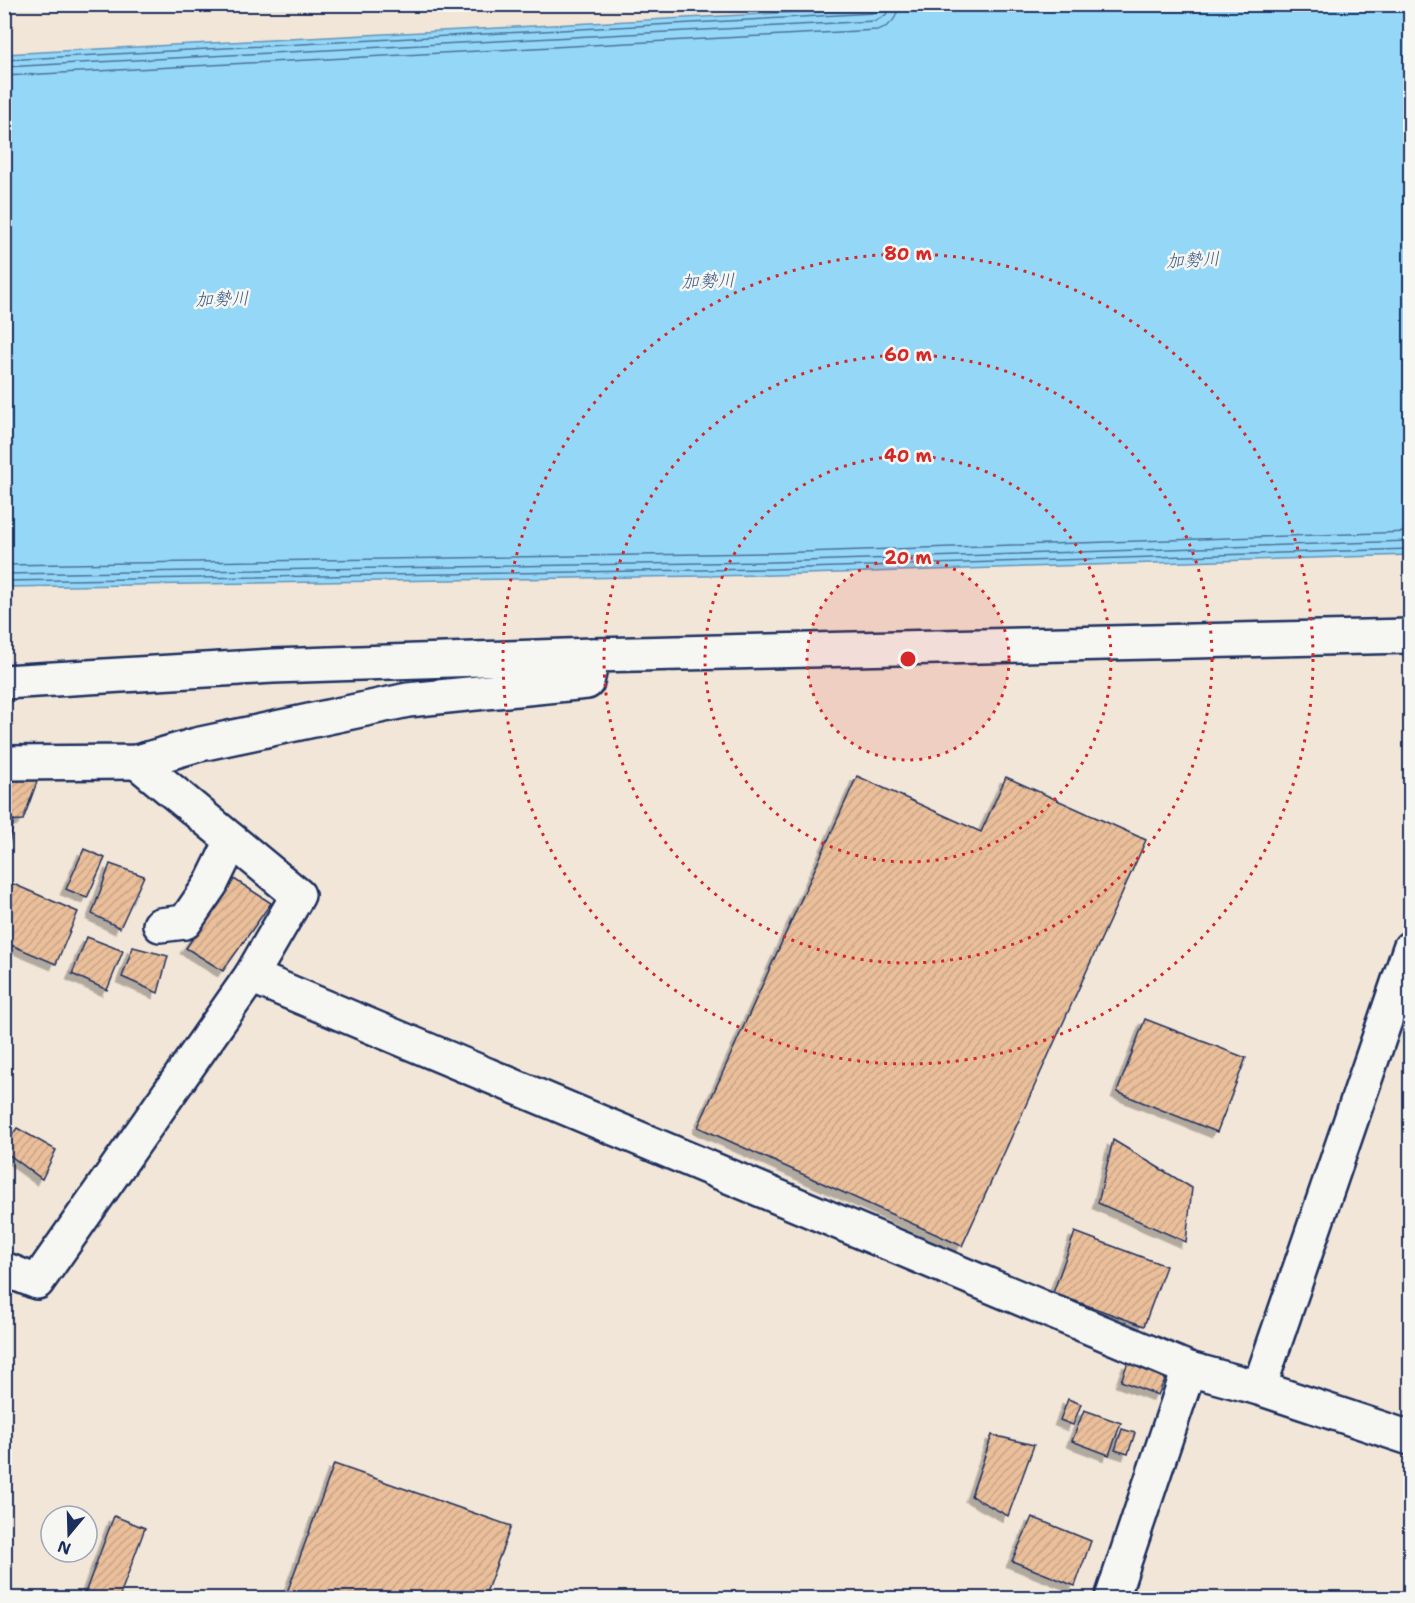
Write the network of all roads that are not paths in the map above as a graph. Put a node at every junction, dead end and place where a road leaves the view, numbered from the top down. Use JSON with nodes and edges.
{"nodes":[{"id":1,"x":1410,"y":636,"type":"edge"},
{"id":2,"x":593,"y":655,"type":"junction"},
{"id":3,"x":4,"y":682,"type":"edge"},
{"id":4,"x":137,"y":762,"type":"junction"},
{"id":5,"x":4,"y":763,"type":"edge"},
{"id":6,"x":232,"y":841,"type":"junction"},
{"id":7,"x":160,"y":925,"type":"dead end"},
{"id":8,"x":1410,"y":948,"type":"edge"},
{"id":9,"x":251,"y":976,"type":"junction"},
{"id":10,"x":4,"y":1269,"type":"edge"},
{"id":11,"x":1189,"y":1368,"type":"junction"},
{"id":12,"x":1259,"y":1388,"type":"junction"},
{"id":13,"x":1410,"y":1438,"type":"edge"},
{"id":14,"x":1113,"y":1599,"type":"edge"}],
"edges":[{"from":1,"to":2,"type":"street"},
{"from":2,"to":3,"type":"street"},
{"from":2,"to":4,"type":"street"},
{"from":4,"to":5,"type":"street"},
{"from":4,"to":6,"type":"street"},
{"from":6,"to":7,"type":"street"},
{"from":6,"to":9,"type":"street"},
{"from":8,"to":12,"type":"street"},
{"from":9,"to":10,"type":"street"},
{"from":9,"to":11,"type":"street"},
{"from":11,"to":12,"type":"street"},
{"from":11,"to":14,"type":"street"},
{"from":12,"to":13,"type":"street"}]}
